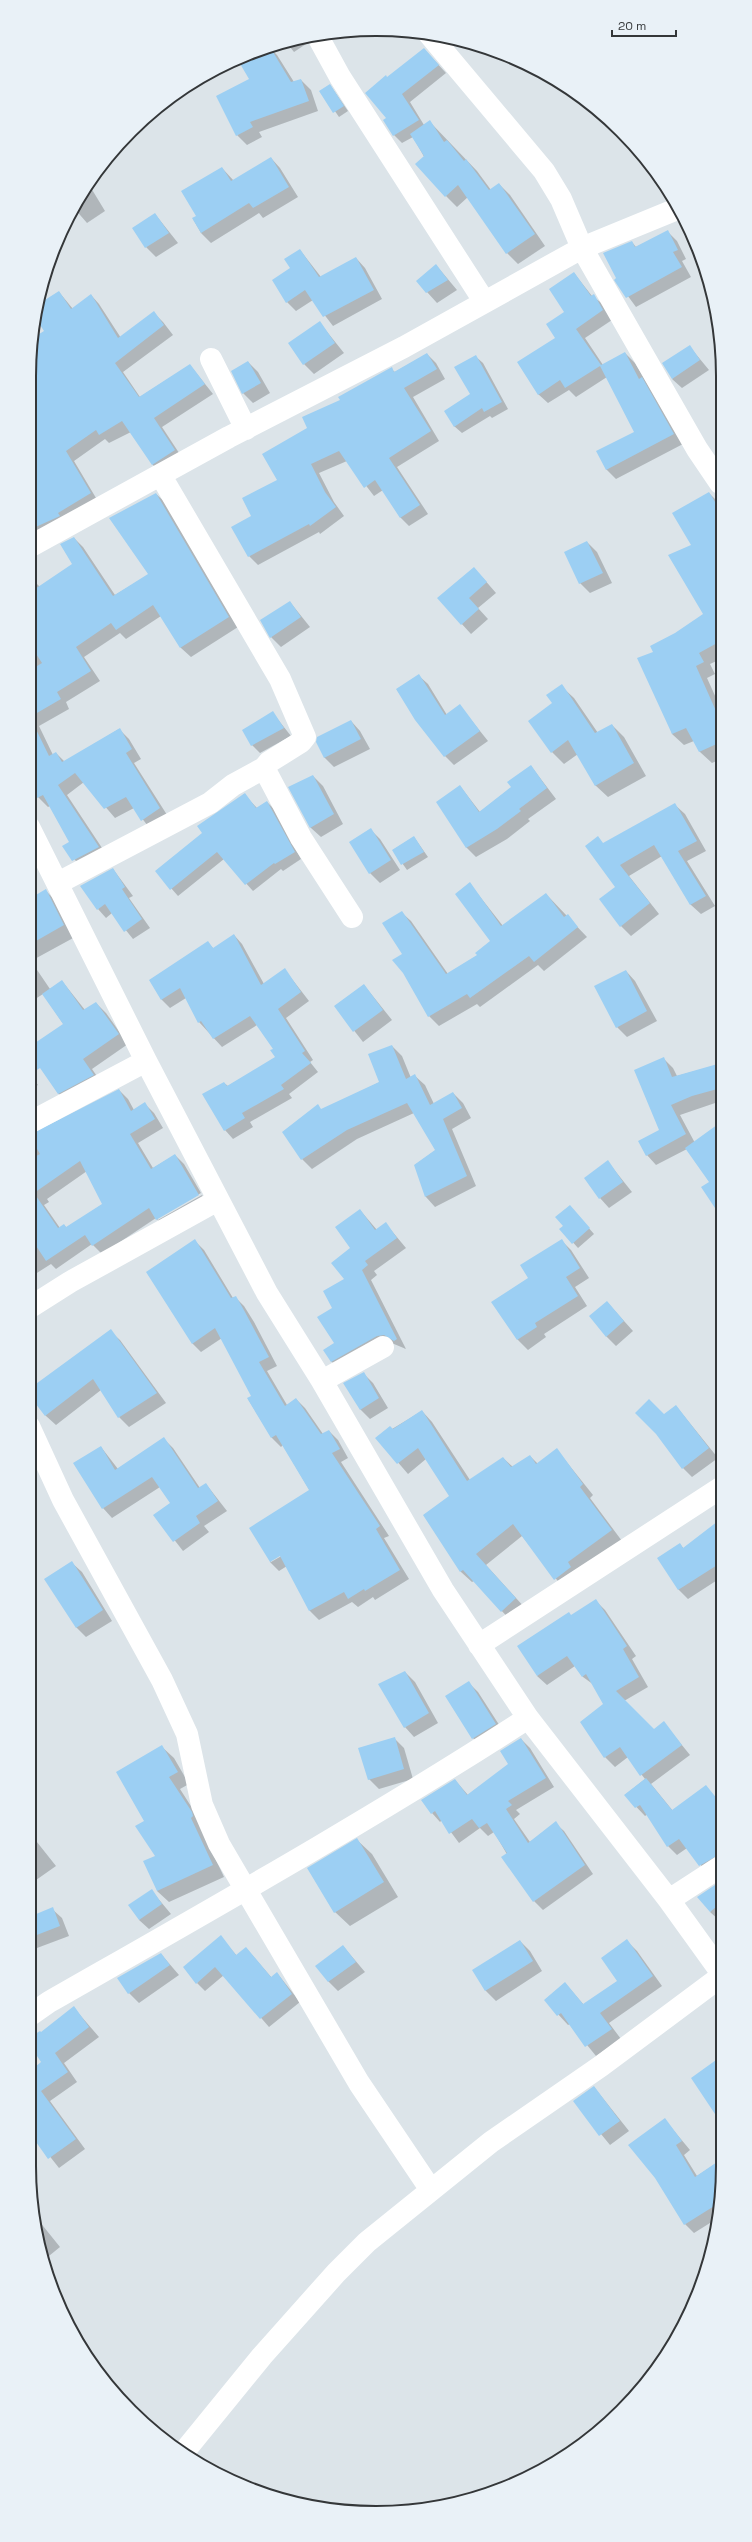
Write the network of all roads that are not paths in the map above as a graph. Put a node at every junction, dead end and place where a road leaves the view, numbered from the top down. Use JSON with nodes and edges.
{"nodes":[{"id":1,"x":320,"y":41,"type":"edge"},
{"id":2,"x":436,"y":42,"type":"edge"},
{"id":3,"x":672,"y":210,"type":"edge"},
{"id":4,"x":582,"y":248,"type":"junction"},
{"id":5,"x":484,"y":302,"type":"junction"},
{"id":6,"x":211,"y":359,"type":"dead end"},
{"id":7,"x":246,"y":429,"type":"junction"},
{"id":8,"x":161,"y":476,"type":"junction"},
{"id":9,"x":716,"y":477,"type":"edge"},
{"id":10,"x":36,"y":543,"type":"edge"},
{"id":11,"x":264,"y":768,"type":"junction"},
{"id":12,"x":36,"y":841,"type":"edge"},
{"id":13,"x":58,"y":883,"type":"junction"},
{"id":14,"x":352,"y":917,"type":"dead end"},
{"id":15,"x":146,"y":1061,"type":"junction"},
{"id":16,"x":36,"y":1119,"type":"edge"},
{"id":17,"x":218,"y":1200,"type":"junction"},
{"id":18,"x":36,"y":1304,"type":"edge"},
{"id":19,"x":383,"y":1347,"type":"dead end"},
{"id":20,"x":322,"y":1380,"type":"junction"},
{"id":21,"x":36,"y":1441,"type":"edge"},
{"id":22,"x":716,"y":1491,"type":"edge"},
{"id":23,"x":479,"y":1645,"type":"junction"},
{"id":24,"x":528,"y":1718,"type":"junction"},
{"id":25,"x":716,"y":1869,"type":"edge"},
{"id":26,"x":246,"y":1889,"type":"junction"},
{"id":27,"x":669,"y":1900,"type":"junction"},
{"id":28,"x":716,"y":1965,"type":"edge"},
{"id":29,"x":716,"y":1980,"type":"edge"},
{"id":30,"x":36,"y":2011,"type":"edge"},
{"id":31,"x":431,"y":2190,"type":"junction"},
{"id":32,"x":187,"y":2449,"type":"edge"}],
"edges":[{"from":1,"to":5,"type":"street"},
{"from":2,"to":4,"type":"street"},
{"from":3,"to":4,"type":"street"},
{"from":4,"to":5,"type":"street"},
{"from":4,"to":9,"type":"street"},
{"from":5,"to":7,"type":"street"},
{"from":6,"to":7,"type":"street"},
{"from":7,"to":8,"type":"street"},
{"from":8,"to":10,"type":"street"},
{"from":8,"to":11,"type":"street"},
{"from":11,"to":13,"type":"street"},
{"from":11,"to":14,"type":"street"},
{"from":12,"to":13,"type":"street"},
{"from":13,"to":15,"type":"street"},
{"from":15,"to":16,"type":"street"},
{"from":15,"to":17,"type":"street"},
{"from":17,"to":18,"type":"street"},
{"from":17,"to":20,"type":"street"},
{"from":19,"to":20,"type":"street"},
{"from":20,"to":23,"type":"street"},
{"from":21,"to":26,"type":"street"},
{"from":22,"to":23,"type":"street"},
{"from":23,"to":24,"type":"street"},
{"from":24,"to":26,"type":"street"},
{"from":24,"to":27,"type":"street"},
{"from":25,"to":27,"type":"street"},
{"from":26,"to":30,"type":"street"},
{"from":26,"to":31,"type":"street"},
{"from":27,"to":28,"type":"street"},
{"from":29,"to":31,"type":"street"},
{"from":31,"to":32,"type":"street"}]}
